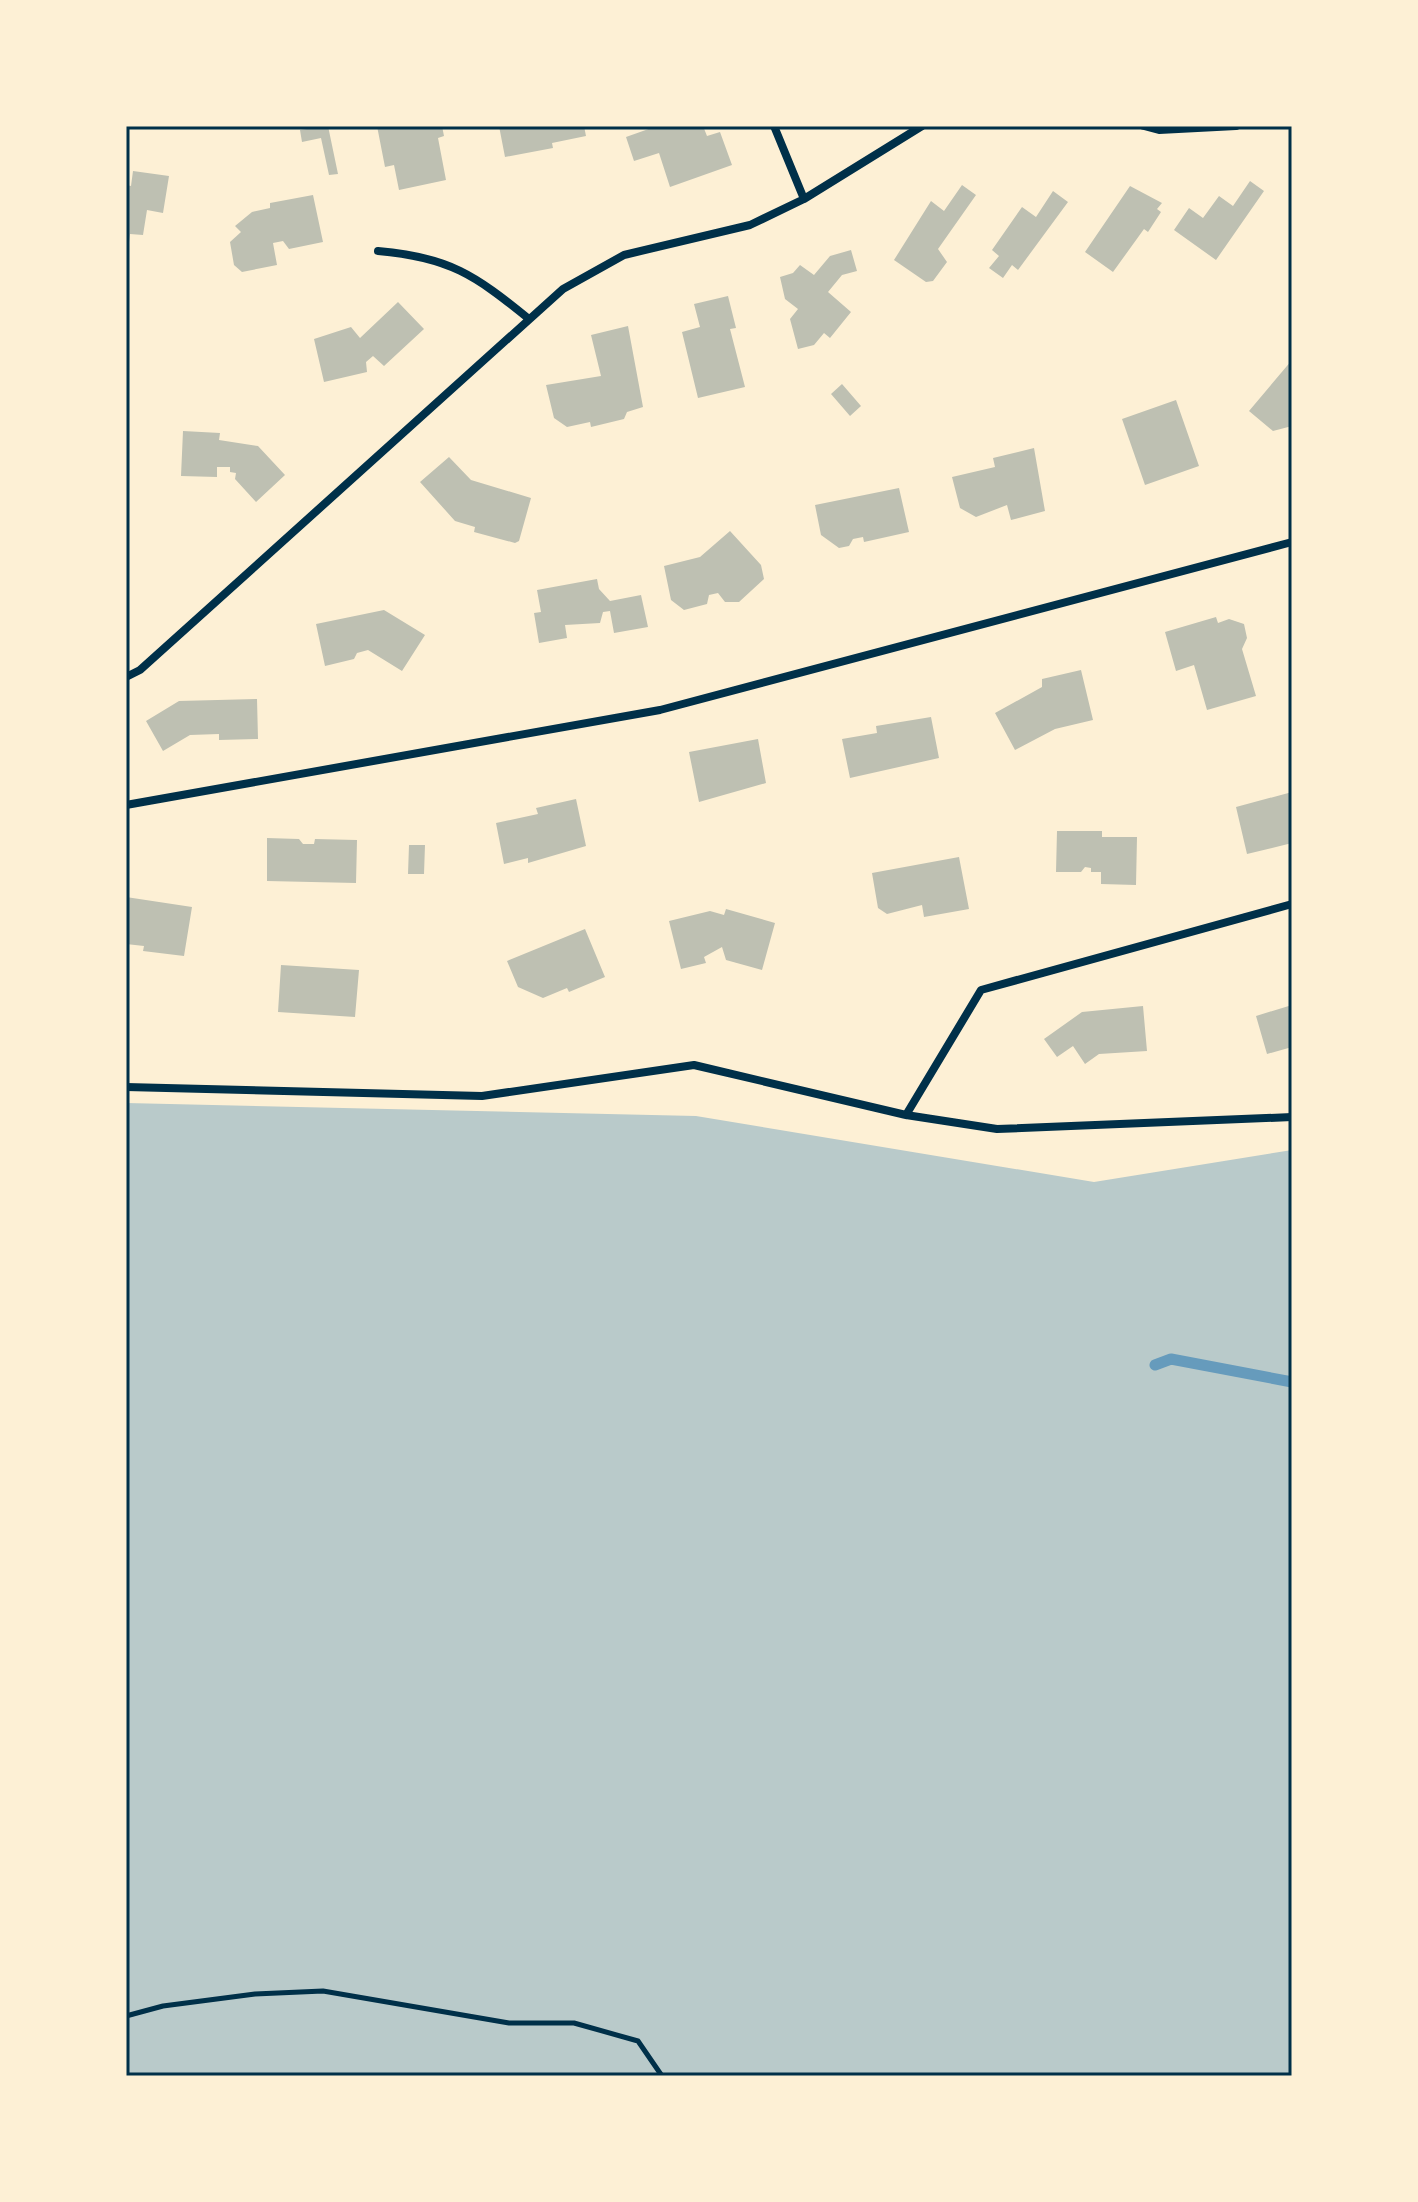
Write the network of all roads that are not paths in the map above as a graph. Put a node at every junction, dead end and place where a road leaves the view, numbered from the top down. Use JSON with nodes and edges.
{"nodes":[{"id":1,"x":774,"y":126,"type":"edge"},
{"id":2,"x":922,"y":126,"type":"edge"},
{"id":3,"x":1144,"y":126,"type":"edge"},
{"id":4,"x":1236,"y":126,"type":"edge"},
{"id":5,"x":804,"y":199,"type":"junction"},
{"id":6,"x":378,"y":251,"type":"dead end"},
{"id":7,"x":529,"y":319,"type":"junction"},
{"id":8,"x":1292,"y":542,"type":"edge"},
{"id":9,"x":126,"y":677,"type":"edge"},
{"id":10,"x":126,"y":805,"type":"edge"},
{"id":11,"x":1292,"y":904,"type":"edge"},
{"id":12,"x":126,"y":1087,"type":"edge"},
{"id":13,"x":906,"y":1115,"type":"junction"},
{"id":14,"x":1292,"y":1117,"type":"edge"}],
"edges":[{"from":1,"to":5,"type":"street"},
{"from":2,"to":5,"type":"street"},
{"from":3,"to":4,"type":"street"},
{"from":5,"to":7,"type":"street"},
{"from":6,"to":7,"type":"street"},
{"from":7,"to":9,"type":"street"},
{"from":8,"to":10,"type":"street"},
{"from":11,"to":13,"type":"street"},
{"from":12,"to":13,"type":"street"},
{"from":13,"to":14,"type":"street"}]}
